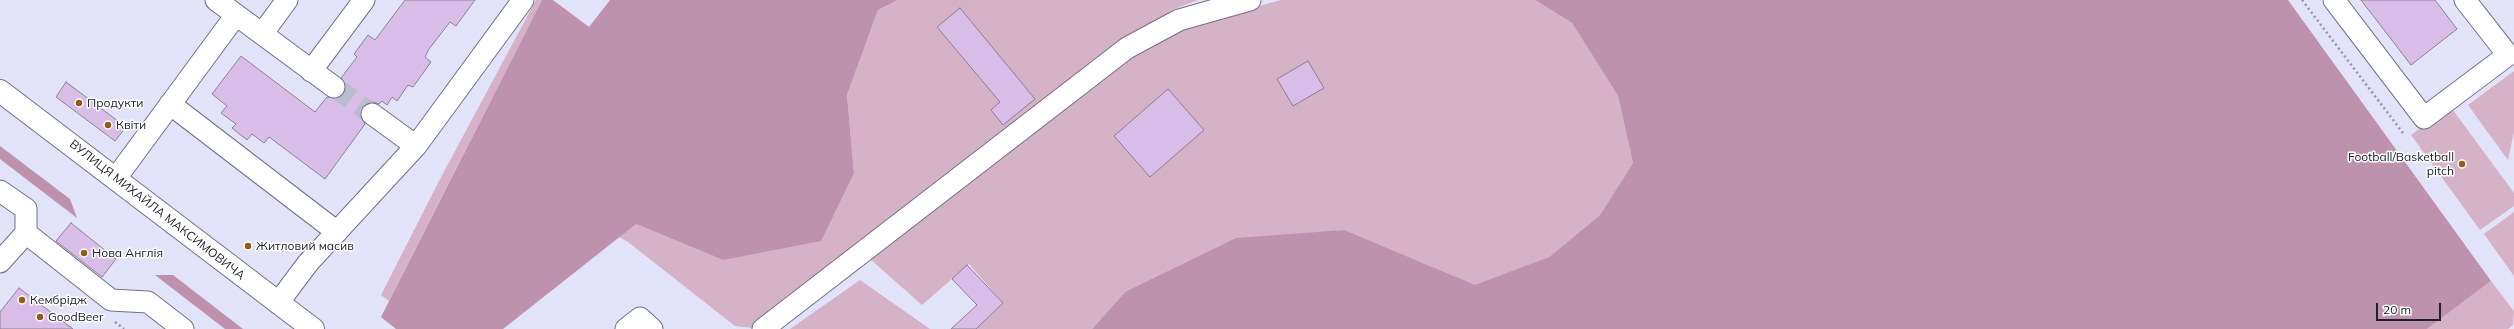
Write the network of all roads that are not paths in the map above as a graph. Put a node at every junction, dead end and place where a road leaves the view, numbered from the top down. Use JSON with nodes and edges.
{"nodes":[{"id":1,"x":216,"y":0,"type":"edge"},
{"id":2,"x":287,"y":0,"type":"edge"},
{"id":3,"x":364,"y":0,"type":"edge"},
{"id":4,"x":523,"y":0,"type":"edge"},
{"id":5,"x":1250,"y":0,"type":"edge"},
{"id":6,"x":2334,"y":0,"type":"edge"},
{"id":7,"x":2465,"y":0,"type":"edge"},
{"id":8,"x":236,"y":15,"type":"junction"},
{"id":9,"x":262,"y":34,"type":"junction"},
{"id":10,"x":311,"y":71,"type":"junction"},
{"id":11,"x":334,"y":87,"type":"tunnel mouth"},
{"id":12,"x":0,"y":91,"type":"edge"},
{"id":13,"x":170,"y":104,"type":"junction"},
{"id":14,"x":372,"y":114,"type":"tunnel mouth"},
{"id":15,"x":416,"y":146,"type":"junction"},
{"id":16,"x":116,"y":178,"type":"junction"},
{"id":17,"x":0,"y":191,"type":"edge"},
{"id":18,"x":26,"y":232,"type":"junction"},
{"id":19,"x":337,"y":232,"type":"junction"},
{"id":20,"x":0,"y":262,"type":"edge"},
{"id":21,"x":278,"y":303,"type":"junction"},
{"id":22,"x":183,"y":329,"type":"edge"},
{"id":23,"x":313,"y":329,"type":"edge"},
{"id":24,"x":626,"y":329,"type":"edge"},
{"id":25,"x":652,"y":329,"type":"edge"},
{"id":26,"x":763,"y":329,"type":"edge"}],
"edges":[{"from":1,"to":8,"type":"lane"},
{"from":2,"to":9,"type":"lane"},
{"from":3,"to":10,"type":"lane"},
{"from":4,"to":15,"type":"lane"},
{"from":5,"to":26,"type":"lane"},
{"from":6,"to":7,"type":"lane"},
{"from":8,"to":9,"type":"lane"},
{"from":8,"to":13,"type":"lane"},
{"from":9,"to":10,"type":"lane"},
{"from":10,"to":11,"type":"lane"},
{"from":12,"to":16,"type":"main road","name":"ВУЛИЦЯ МИХАЙЛА МАКСИМОВИЧА"},
{"from":13,"to":16,"type":"lane"},
{"from":13,"to":19,"type":"lane"},
{"from":14,"to":15,"type":"lane"},
{"from":15,"to":19,"type":"lane"},
{"from":16,"to":21,"type":"main road","name":"ВУЛИЦЯ МИХАЙЛА МАКСИМОВИЧА"},
{"from":17,"to":18,"type":"lane"},
{"from":18,"to":20,"type":"lane"},
{"from":18,"to":22,"type":"lane"},
{"from":19,"to":21,"type":"lane"},
{"from":21,"to":23,"type":"main road","name":"ВУЛИЦЯ МИХАЙЛА МАКСИМОВИЧА"},
{"from":24,"to":25,"type":"lane"}]}
